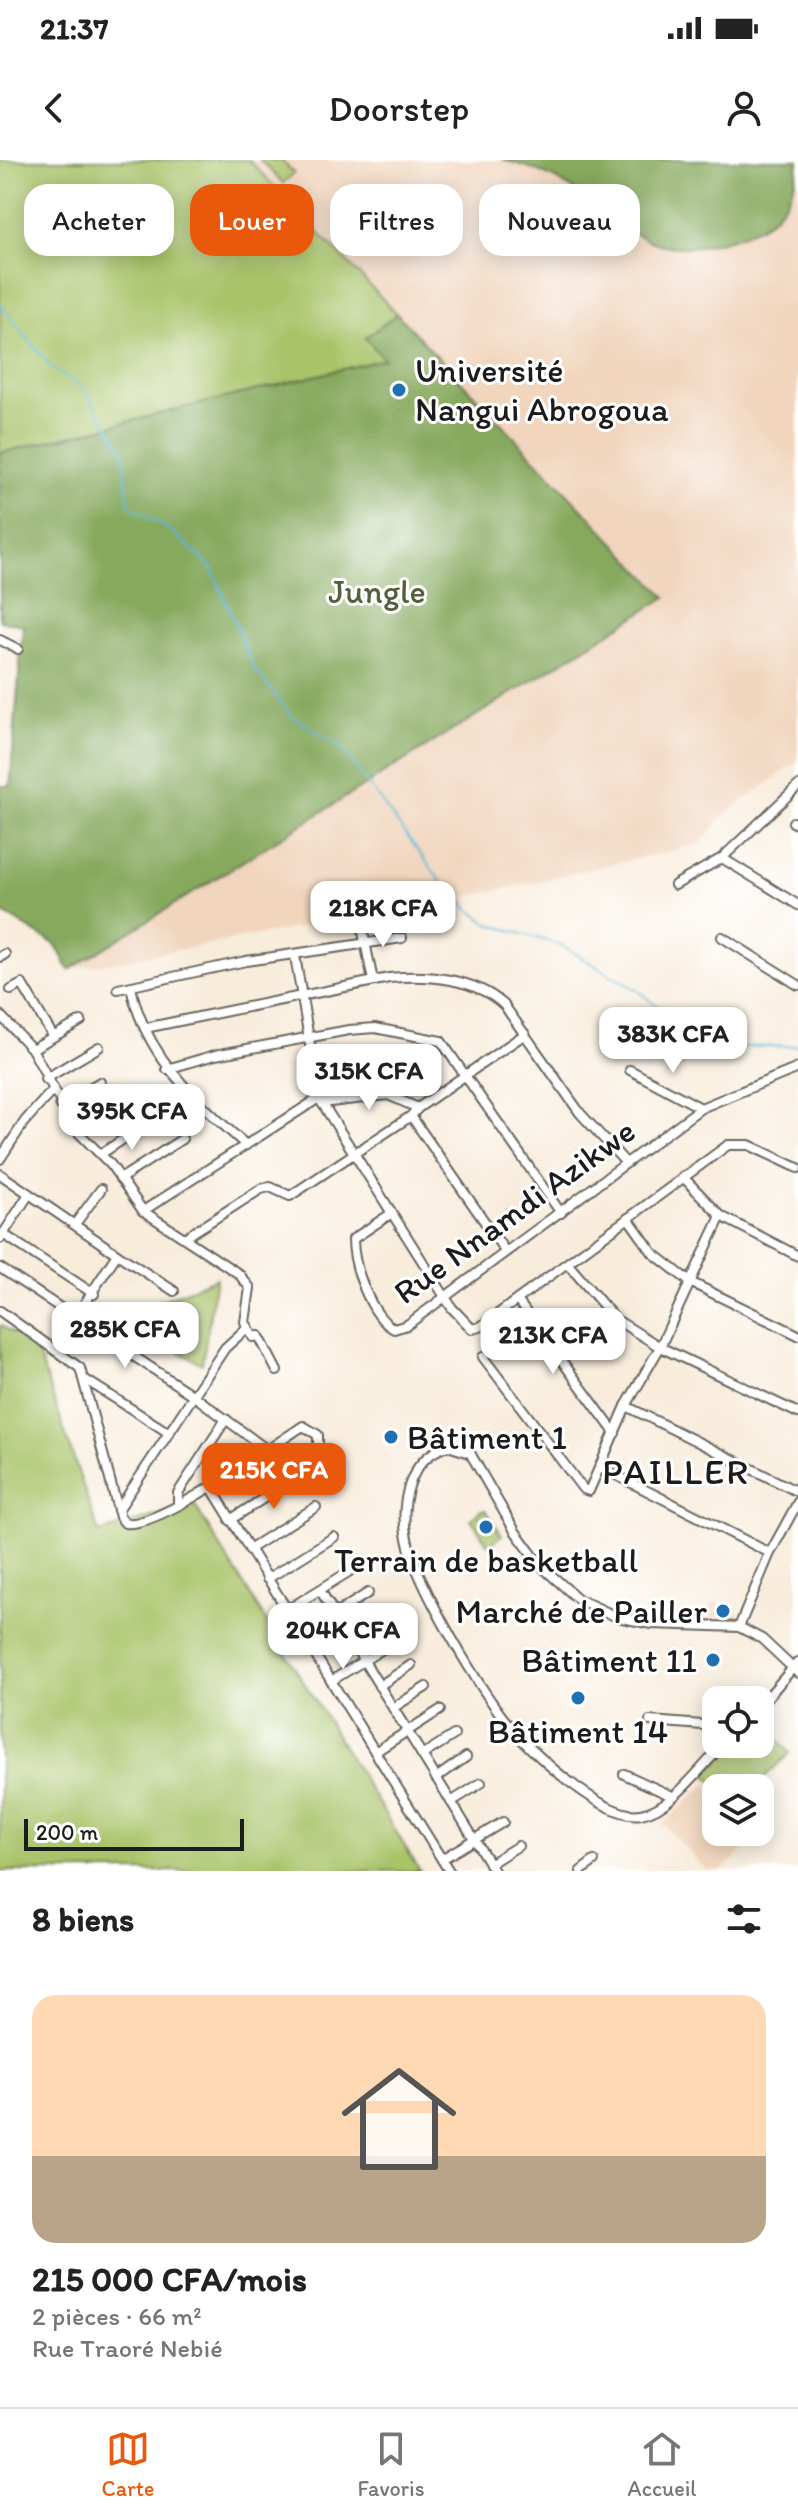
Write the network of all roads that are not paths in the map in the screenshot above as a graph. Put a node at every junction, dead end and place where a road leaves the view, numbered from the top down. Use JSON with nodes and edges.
{"nodes":[{"id":1,"x":0,"y":640,"type":"edge"},
{"id":2,"x":18,"y":649,"type":"dead end"},
{"id":3,"x":798,"y":786,"type":"edge"},
{"id":4,"x":722,"y":858,"type":"junction"},
{"id":5,"x":675,"y":885,"type":"dead end"},
{"id":6,"x":798,"y":905,"type":"edge"},
{"id":7,"x":361,"y":922,"type":"dead end"},
{"id":8,"x":722,"y":937,"type":"dead end"},
{"id":9,"x":402,"y":938,"type":"dead end"},
{"id":10,"x":365,"y":945,"type":"junction"},
{"id":11,"x":295,"y":956,"type":"junction"},
{"id":12,"x":373,"y":981,"type":"junction"},
{"id":13,"x":798,"y":985,"type":"edge"},
{"id":14,"x":131,"y":987,"type":"junction"},
{"id":15,"x":118,"y":989,"type":"dead end"},
{"id":16,"x":11,"y":990,"type":"dead end"},
{"id":17,"x":301,"y":995,"type":"junction"},
{"id":18,"x":0,"y":1015,"type":"edge"},
{"id":19,"x":81,"y":1021,"type":"dead end"},
{"id":20,"x":145,"y":1028,"type":"junction"},
{"id":21,"x":525,"y":1034,"type":"junction"},
{"id":22,"x":53,"y":1036,"type":"junction"},
{"id":23,"x":309,"y":1037,"type":"junction"},
{"id":24,"x":99,"y":1047,"type":"dead end"},
{"id":25,"x":32,"y":1049,"type":"junction"},
{"id":26,"x":798,"y":1068,"type":"edge"},
{"id":27,"x":167,"y":1069,"type":"junction"},
{"id":28,"x":630,"y":1070,"type":"dead end"},
{"id":29,"x":466,"y":1075,"type":"junction"},
{"id":30,"x":45,"y":1079,"type":"junction"},
{"id":31,"x":100,"y":1082,"type":"dead end"},
{"id":32,"x":52,"y":1091,"type":"junction"},
{"id":33,"x":130,"y":1098,"type":"dead end"},
{"id":34,"x":321,"y":1101,"type":"junction"},
{"id":35,"x":60,"y":1105,"type":"junction"},
{"id":36,"x":418,"y":1108,"type":"junction"},
{"id":37,"x":701,"y":1108,"type":"junction"},
{"id":38,"x":411,"y":1116,"type":"junction"},
{"id":39,"x":146,"y":1124,"type":"dead end"},
{"id":40,"x":76,"y":1130,"type":"junction"},
{"id":41,"x":182,"y":1139,"type":"dead end"},
{"id":42,"x":246,"y":1145,"type":"junction"},
{"id":43,"x":101,"y":1154,"type":"junction"},
{"id":44,"x":353,"y":1154,"type":"junction"},
{"id":45,"x":0,"y":1159,"type":"edge"},
{"id":46,"x":626,"y":1163,"type":"junction"},
{"id":47,"x":798,"y":1168,"type":"edge"},
{"id":48,"x":0,"y":1174,"type":"edge"},
{"id":49,"x":683,"y":1177,"type":"junction"},
{"id":50,"x":120,"y":1179,"type":"junction"},
{"id":51,"x":101,"y":1189,"type":"dead end"},
{"id":52,"x":29,"y":1194,"type":"junction"},
{"id":53,"x":143,"y":1211,"type":"junction"},
{"id":54,"x":392,"y":1213,"type":"junction"},
{"id":55,"x":561,"y":1213,"type":"junction"},
{"id":56,"x":721,"y":1216,"type":"junction"},
{"id":57,"x":628,"y":1218,"type":"junction"},
{"id":58,"x":75,"y":1224,"type":"junction"},
{"id":59,"x":2,"y":1236,"type":"edge"},
{"id":60,"x":186,"y":1237,"type":"junction"},
{"id":61,"x":505,"y":1251,"type":"junction"},
{"id":62,"x":117,"y":1254,"type":"junction"},
{"id":63,"x":798,"y":1256,"type":"edge"},
{"id":64,"x":568,"y":1264,"type":"junction"},
{"id":65,"x":0,"y":1268,"type":"edge"},
{"id":66,"x":690,"y":1282,"type":"junction"},
{"id":67,"x":174,"y":1291,"type":"dead end"},
{"id":68,"x":94,"y":1294,"type":"junction"},
{"id":69,"x":446,"y":1294,"type":"junction"},
{"id":70,"x":517,"y":1300,"type":"junction"},
{"id":71,"x":0,"y":1311,"type":"edge"},
{"id":72,"x":77,"y":1319,"type":"junction"},
{"id":73,"x":248,"y":1327,"type":"junction"},
{"id":74,"x":798,"y":1335,"type":"edge"},
{"id":75,"x":660,"y":1347,"type":"junction"},
{"id":76,"x":55,"y":1349,"type":"junction"},
{"id":77,"x":483,"y":1357,"type":"dead end"},
{"id":78,"x":277,"y":1371,"type":"dead end"},
{"id":79,"x":86,"y":1380,"type":"junction"},
{"id":80,"x":194,"y":1396,"type":"junction"},
{"id":81,"x":626,"y":1406,"type":"junction"},
{"id":82,"x":798,"y":1413,"type":"edge"},
{"id":83,"x":226,"y":1419,"type":"junction"},
{"id":84,"x":169,"y":1433,"type":"junction"},
{"id":85,"x":615,"y":1433,"type":"junction"},
{"id":86,"x":318,"y":1446,"type":"dead end"},
{"id":87,"x":266,"y":1449,"type":"junction"},
{"id":88,"x":602,"y":1468,"type":"junction"},
{"id":89,"x":300,"y":1475,"type":"dead end"},
{"id":90,"x":211,"y":1487,"type":"junction"},
{"id":91,"x":798,"y":1492,"type":"edge"},
{"id":92,"x":798,"y":1502,"type":"edge"},
{"id":93,"x":178,"y":1504,"type":"junction"},
{"id":94,"x":316,"y":1507,"type":"dead end"},
{"id":95,"x":118,"y":1510,"type":"junction"},
{"id":96,"x":790,"y":1513,"type":"junction"},
{"id":97,"x":230,"y":1520,"type":"junction"},
{"id":98,"x":798,"y":1520,"type":"edge"},
{"id":99,"x":334,"y":1537,"type":"dead end"},
{"id":100,"x":249,"y":1549,"type":"junction"},
{"id":101,"x":770,"y":1553,"type":"junction"},
{"id":102,"x":350,"y":1571,"type":"dead end"},
{"id":103,"x":267,"y":1579,"type":"junction"},
{"id":104,"x":320,"y":1590,"type":"junction"},
{"id":105,"x":368,"y":1593,"type":"dead end"},
{"id":106,"x":287,"y":1610,"type":"junction"},
{"id":107,"x":335,"y":1614,"type":"junction"},
{"id":108,"x":383,"y":1616,"type":"dead end"},
{"id":109,"x":739,"y":1627,"type":"junction"},
{"id":110,"x":349,"y":1637,"type":"junction"},
{"id":111,"x":397,"y":1640,"type":"dead end"},
{"id":112,"x":363,"y":1660,"type":"junction"},
{"id":113,"x":411,"y":1665,"type":"dead end"},
{"id":114,"x":797,"y":1668,"type":"edge"},
{"id":115,"x":331,"y":1681,"type":"junction"},
{"id":116,"x":379,"y":1686,"type":"junction"},
{"id":117,"x":426,"y":1687,"type":"dead end"},
{"id":118,"x":774,"y":1692,"type":"edge"},
{"id":119,"x":393,"y":1708,"type":"junction"},
{"id":120,"x":440,"y":1710,"type":"dead end"},
{"id":121,"x":650,"y":1721,"type":"dead end"},
{"id":122,"x":702,"y":1725,"type":"edge"},
{"id":123,"x":407,"y":1731,"type":"junction"},
{"id":124,"x":454,"y":1735,"type":"dead end"},
{"id":125,"x":375,"y":1752,"type":"junction"},
{"id":126,"x":422,"y":1755,"type":"junction"},
{"id":127,"x":466,"y":1757,"type":"dead end"},
{"id":128,"x":710,"y":1758,"type":"edge"},
{"id":129,"x":624,"y":1774,"type":"dead end"},
{"id":130,"x":436,"y":1778,"type":"junction"},
{"id":131,"x":481,"y":1783,"type":"dead end"},
{"id":132,"x":672,"y":1796,"type":"junction"},
{"id":133,"x":451,"y":1802,"type":"junction"},
{"id":134,"x":503,"y":1822,"type":"dead end"},
{"id":135,"x":473,"y":1840,"type":"junction"},
{"id":136,"x":518,"y":1846,"type":"dead end"},
{"id":137,"x":442,"y":1859,"type":"junction"},
{"id":138,"x":594,"y":1861,"type":"dead end"},
{"id":139,"x":492,"y":1868,"type":"edge"},
{"id":140,"x":449,"y":1871,"type":"edge"},
{"id":141,"x":581,"y":1871,"type":"edge"}],
"edges":[{"from":1,"to":2,"type":"street"},
{"from":3,"to":4,"type":"street"},
{"from":4,"to":5,"type":"street"},
{"from":4,"to":6,"type":"street"},
{"from":7,"to":10,"type":"street"},
{"from":8,"to":13,"type":"street"},
{"from":9,"to":10,"type":"street"},
{"from":10,"to":11,"type":"street"},
{"from":10,"to":12,"type":"street"},
{"from":11,"to":14,"type":"street"},
{"from":11,"to":17,"type":"street"},
{"from":12,"to":17,"type":"street"},
{"from":12,"to":21,"type":"street"},
{"from":14,"to":15,"type":"street"},
{"from":14,"to":20,"type":"street"},
{"from":16,"to":22,"type":"street"},
{"from":17,"to":20,"type":"street"},
{"from":17,"to":23,"type":"street"},
{"from":18,"to":25,"type":"street"},
{"from":19,"to":22,"type":"street"},
{"from":20,"to":27,"type":"street"},
{"from":21,"to":29,"type":"street"},
{"from":21,"to":46,"type":"street"},
{"from":22,"to":25,"type":"street"},
{"from":23,"to":27,"type":"street"},
{"from":23,"to":29,"type":"street"},
{"from":23,"to":34,"type":"street"},
{"from":24,"to":30,"type":"street"},
{"from":25,"to":30,"type":"street"},
{"from":26,"to":37,"type":"street","name":"Rue Nnamdi Azikwe"},
{"from":27,"to":42,"type":"street"},
{"from":28,"to":37,"type":"street"},
{"from":29,"to":36,"type":"street"},
{"from":29,"to":55,"type":"street"},
{"from":30,"to":32,"type":"street"},
{"from":31,"to":35,"type":"street"},
{"from":32,"to":35,"type":"street"},
{"from":32,"to":45,"type":"street"},
{"from":33,"to":40,"type":"street"},
{"from":34,"to":36,"type":"street"},
{"from":34,"to":42,"type":"street"},
{"from":34,"to":44,"type":"street"},
{"from":35,"to":40,"type":"street"},
{"from":36,"to":38,"type":"street"},
{"from":37,"to":46,"type":"street","name":"Rue Nnamdi Azikwe"},
{"from":38,"to":44,"type":"street"},
{"from":38,"to":61,"type":"street"},
{"from":39,"to":43,"type":"street"},
{"from":40,"to":43,"type":"street"},
{"from":41,"to":50,"type":"street"},
{"from":42,"to":53,"type":"street"},
{"from":43,"to":50,"type":"street"},
{"from":44,"to":54,"type":"street"},
{"from":44,"to":60,"type":"street"},
{"from":46,"to":55,"type":"street","name":"Rue Nnamdi Azikwe"},
{"from":47,"to":49,"type":"street"},
{"from":48,"to":52,"type":"street"},
{"from":49,"to":56,"type":"street"},
{"from":49,"to":57,"type":"street"},
{"from":50,"to":53,"type":"street"},
{"from":51,"to":58,"type":"street"},
{"from":52,"to":58,"type":"street"},
{"from":52,"to":59,"type":"street"},
{"from":53,"to":60,"type":"street"},
{"from":54,"to":69,"type":"street"},
{"from":54,"to":69,"type":"street","name":"Rue Nnamdi Azikwe"},
{"from":55,"to":61,"type":"street","name":"Rue Nnamdi Azikwe"},
{"from":56,"to":63,"type":"street"},
{"from":56,"to":66,"type":"street"},
{"from":57,"to":64,"type":"street"},
{"from":57,"to":66,"type":"street"},
{"from":58,"to":62,"type":"street"},
{"from":59,"to":68,"type":"street"},
{"from":60,"to":73,"type":"street"},
{"from":61,"to":69,"type":"street","name":"Rue Nnamdi Azikwe"},
{"from":62,"to":67,"type":"street"},
{"from":62,"to":68,"type":"street"},
{"from":64,"to":70,"type":"street"},
{"from":64,"to":75,"type":"street"},
{"from":65,"to":72,"type":"street"},
{"from":66,"to":74,"type":"street"},
{"from":66,"to":75,"type":"street"},
{"from":68,"to":72,"type":"street"},
{"from":69,"to":70,"type":"street"},
{"from":70,"to":85,"type":"street"},
{"from":71,"to":76,"type":"street"},
{"from":72,"to":76,"type":"street"},
{"from":72,"to":80,"type":"street"},
{"from":73,"to":78,"type":"street"},
{"from":73,"to":80,"type":"street"},
{"from":75,"to":81,"type":"street"},
{"from":75,"to":82,"type":"street"},
{"from":76,"to":79,"type":"street"},
{"from":77,"to":88,"type":"street"},
{"from":79,"to":84,"type":"street"},
{"from":79,"to":95,"type":"street"},
{"from":80,"to":83,"type":"street"},
{"from":80,"to":84,"type":"street"},
{"from":81,"to":85,"type":"street"},
{"from":81,"to":91,"type":"street"},
{"from":83,"to":87,"type":"street"},
{"from":83,"to":93,"type":"street"},
{"from":84,"to":95,"type":"street"},
{"from":85,"to":88,"type":"street"},
{"from":86,"to":87,"type":"street"},
{"from":87,"to":90,"type":"street"},
{"from":88,"to":101,"type":"street"},
{"from":89,"to":97,"type":"street"},
{"from":90,"to":93,"type":"street"},
{"from":90,"to":97,"type":"street"},
{"from":92,"to":96,"type":"street"},
{"from":93,"to":95,"type":"street"},
{"from":94,"to":100,"type":"street"},
{"from":96,"to":98,"type":"street"},
{"from":96,"to":101,"type":"street"},
{"from":97,"to":100,"type":"street"},
{"from":99,"to":103,"type":"street"},
{"from":100,"to":103,"type":"street"},
{"from":101,"to":109,"type":"street"},
{"from":102,"to":104,"type":"street"},
{"from":103,"to":106,"type":"street"},
{"from":104,"to":106,"type":"street"},
{"from":104,"to":107,"type":"street"},
{"from":105,"to":107,"type":"street"},
{"from":106,"to":115,"type":"street"},
{"from":107,"to":110,"type":"street"},
{"from":108,"to":110,"type":"street"},
{"from":109,"to":114,"type":"street"},
{"from":109,"to":132,"type":"street"},
{"from":110,"to":112,"type":"street"},
{"from":111,"to":112,"type":"street"},
{"from":112,"to":115,"type":"street"},
{"from":112,"to":116,"type":"street"},
{"from":113,"to":116,"type":"street"},
{"from":114,"to":118,"type":"street"},
{"from":115,"to":125,"type":"street"},
{"from":116,"to":119,"type":"street"},
{"from":117,"to":119,"type":"street"},
{"from":119,"to":123,"type":"street"},
{"from":120,"to":123,"type":"street"},
{"from":121,"to":122,"type":"street"},
{"from":123,"to":125,"type":"street"},
{"from":123,"to":126,"type":"street"},
{"from":124,"to":126,"type":"street"},
{"from":125,"to":137,"type":"street"},
{"from":126,"to":130,"type":"street"},
{"from":127,"to":130,"type":"street"},
{"from":128,"to":132,"type":"street"},
{"from":129,"to":132,"type":"street"},
{"from":130,"to":133,"type":"street"},
{"from":131,"to":133,"type":"street"},
{"from":133,"to":135,"type":"street"},
{"from":134,"to":135,"type":"street"},
{"from":135,"to":137,"type":"street"},
{"from":135,"to":139,"type":"street"},
{"from":136,"to":139,"type":"street"},
{"from":137,"to":140,"type":"street"},
{"from":138,"to":141,"type":"street"}]}
